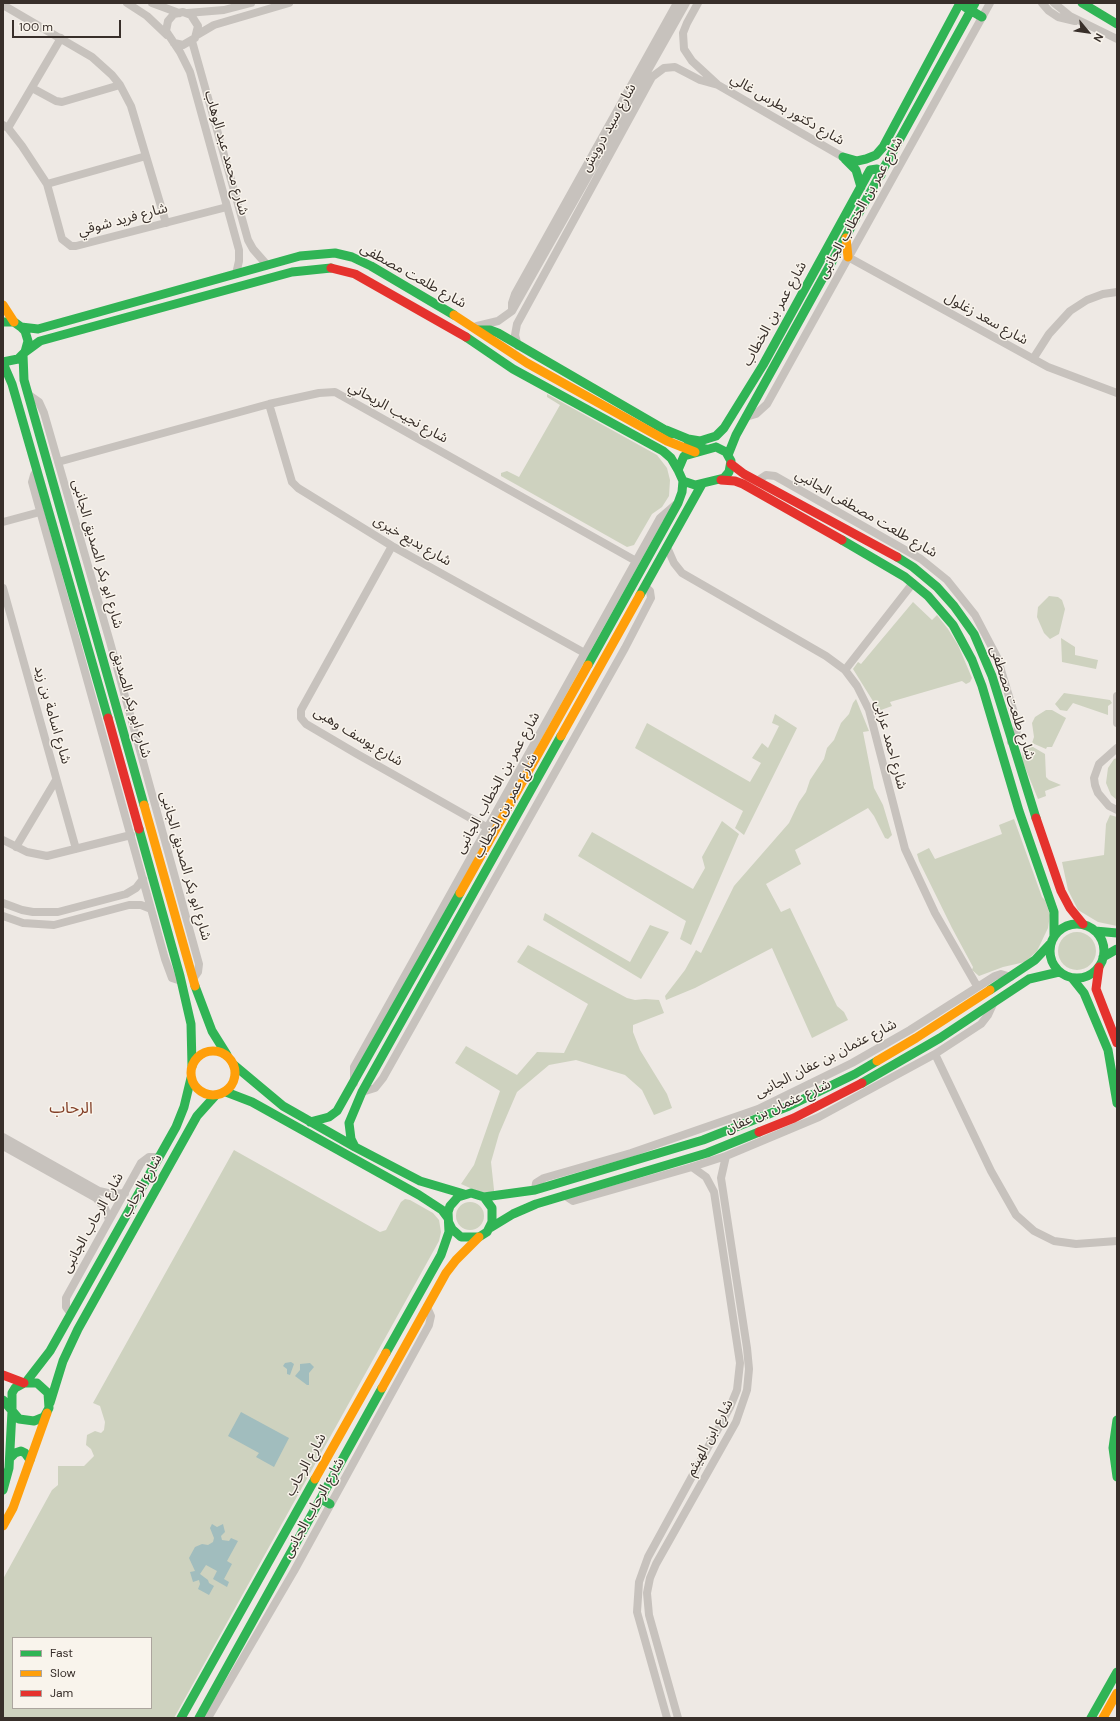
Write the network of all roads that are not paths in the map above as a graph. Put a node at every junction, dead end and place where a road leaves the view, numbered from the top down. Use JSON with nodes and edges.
{"nodes":[{"id":1,"x":127,"y":3,"type":"edge"},
{"id":2,"x":152,"y":3,"type":"edge"},
{"id":3,"x":251,"y":3,"type":"edge"},
{"id":4,"x":289,"y":3,"type":"edge"},
{"id":5,"x":677,"y":3,"type":"edge"},
{"id":6,"x":686,"y":3,"type":"edge"},
{"id":7,"x":698,"y":3,"type":"edge"},
{"id":8,"x":990,"y":3,"type":"edge"},
{"id":9,"x":1042,"y":3,"type":"edge"},
{"id":10,"x":1054,"y":3,"type":"edge"},
{"id":11,"x":1082,"y":3,"type":"edge"},
{"id":12,"x":960,"y":4,"type":"edge"},
{"id":13,"x":3,"y":5,"type":"edge"},
{"id":14,"x":973,"y":7,"type":"edge"},
{"id":15,"x":183,"y":13,"type":"junction"},
{"id":16,"x":982,"y":17,"type":"junction"},
{"id":17,"x":1079,"y":20,"type":"junction"},
{"id":18,"x":1117,"y":24,"type":"edge"},
{"id":19,"x":168,"y":36,"type":"junction"},
{"id":20,"x":61,"y":38,"type":"junction"},
{"id":21,"x":194,"y":38,"type":"junction"},
{"id":22,"x":661,"y":39,"type":"junction"},
{"id":23,"x":1117,"y":39,"type":"edge"},
{"id":24,"x":174,"y":43,"type":"junction"},
{"id":25,"x":120,"y":85,"type":"junction"},
{"id":26,"x":718,"y":85,"type":"junction"},
{"id":27,"x":32,"y":88,"type":"junction"},
{"id":28,"x":6,"y":127,"type":"edge"},
{"id":29,"x":146,"y":156,"type":"junction"},
{"id":30,"x":843,"y":158,"type":"junction"},
{"id":31,"x":881,"y":175,"type":"junction"},
{"id":32,"x":47,"y":184,"type":"junction"},
{"id":33,"x":861,"y":187,"type":"junction"},
{"id":34,"x":227,"y":207,"type":"junction"},
{"id":35,"x":166,"y":223,"type":"junction"},
{"id":36,"x":846,"y":237,"type":"junction"},
{"id":37,"x":848,"y":257,"type":"junction"},
{"id":38,"x":268,"y":265,"type":"junction"},
{"id":39,"x":236,"y":274,"type":"junction"},
{"id":40,"x":393,"y":279,"type":"junction"},
{"id":41,"x":386,"y":291,"type":"junction"},
{"id":42,"x":1117,"y":292,"type":"edge"},
{"id":43,"x":3,"y":305,"type":"edge"},
{"id":44,"x":3,"y":322,"type":"edge"},
{"id":45,"x":18,"y":324,"type":"junction"},
{"id":46,"x":475,"y":328,"type":"junction"},
{"id":47,"x":518,"y":346,"type":"junction"},
{"id":48,"x":24,"y":354,"type":"junction"},
{"id":49,"x":1033,"y":359,"type":"junction"},
{"id":50,"x":3,"y":362,"type":"edge"},
{"id":51,"x":1117,"y":393,"type":"edge"},
{"id":52,"x":29,"y":395,"type":"junction"},
{"id":53,"x":269,"y":404,"type":"junction"},
{"id":54,"x":746,"y":417,"type":"junction"},
{"id":55,"x":666,"y":430,"type":"junction"},
{"id":56,"x":706,"y":449,"type":"junction"},
{"id":57,"x":695,"y":452,"type":"junction"},
{"id":58,"x":728,"y":455,"type":"junction"},
{"id":59,"x":58,"y":462,"type":"junction"},
{"id":60,"x":731,"y":464,"type":"junction"},
{"id":61,"x":37,"y":470,"type":"junction"},
{"id":62,"x":678,"y":470,"type":"junction"},
{"id":63,"x":721,"y":480,"type":"junction"},
{"id":64,"x":683,"y":481,"type":"junction"},
{"id":65,"x":757,"y":481,"type":"junction"},
{"id":66,"x":702,"y":484,"type":"junction"},
{"id":67,"x":678,"y":503,"type":"junction"},
{"id":68,"x":40,"y":512,"type":"junction"},
{"id":69,"x":820,"y":515,"type":"junction"},
{"id":70,"x":3,"y":522,"type":"edge"},
{"id":71,"x":815,"y":525,"type":"junction"},
{"id":72,"x":392,"y":546,"type":"junction"},
{"id":73,"x":667,"y":547,"type":"junction"},
{"id":74,"x":636,"y":561,"type":"junction"},
{"id":75,"x":913,"y":583,"type":"junction"},
{"id":76,"x":645,"y":586,"type":"junction"},
{"id":77,"x":3,"y":588,"type":"edge"},
{"id":78,"x":84,"y":590,"type":"junction"},
{"id":79,"x":73,"y":593,"type":"junction"},
{"id":80,"x":589,"y":655,"type":"junction"},
{"id":81,"x":845,"y":670,"type":"junction"},
{"id":82,"x":1117,"y":696,"type":"edge"},
{"id":83,"x":1117,"y":724,"type":"edge"},
{"id":84,"x":1011,"y":742,"type":"junction"},
{"id":85,"x":1117,"y":748,"type":"edge"},
{"id":86,"x":56,"y":780,"type":"junction"},
{"id":87,"x":518,"y":789,"type":"junction"},
{"id":88,"x":528,"y":795,"type":"junction"},
{"id":89,"x":1117,"y":810,"type":"edge"},
{"id":90,"x":488,"y":828,"type":"junction"},
{"id":91,"x":131,"y":835,"type":"junction"},
{"id":92,"x":3,"y":840,"type":"edge"},
{"id":93,"x":16,"y":847,"type":"junction"},
{"id":94,"x":76,"y":849,"type":"junction"},
{"id":95,"x":143,"y":879,"type":"junction"},
{"id":96,"x":3,"y":902,"type":"edge"},
{"id":97,"x":151,"y":909,"type":"junction"},
{"id":98,"x":3,"y":916,"type":"edge"},
{"id":99,"x":1083,"y":924,"type":"junction"},
{"id":100,"x":1095,"y":931,"type":"junction"},
{"id":101,"x":1117,"y":932,"type":"edge"},
{"id":102,"x":1052,"y":940,"type":"junction"},
{"id":103,"x":1117,"y":949,"type":"edge"},
{"id":104,"x":1103,"y":958,"type":"junction"},
{"id":105,"x":1099,"y":967,"type":"junction"},
{"id":106,"x":1059,"y":972,"type":"junction"},
{"id":107,"x":1011,"y":977,"type":"junction"},
{"id":108,"x":1072,"y":978,"type":"junction"},
{"id":109,"x":193,"y":979,"type":"junction"},
{"id":110,"x":181,"y":981,"type":"junction"},
{"id":111,"x":976,"y":986,"type":"junction"},
{"id":112,"x":993,"y":1004,"type":"junction"},
{"id":113,"x":1117,"y":1043,"type":"edge"},
{"id":114,"x":935,"y":1054,"type":"junction"},
{"id":115,"x":227,"y":1055,"type":"junction"},
{"id":116,"x":234,"y":1065,"type":"junction"},
{"id":117,"x":192,"y":1066,"type":"junction"},
{"id":118,"x":191,"y":1078,"type":"junction"},
{"id":119,"x":354,"y":1083,"type":"junction"},
{"id":120,"x":226,"y":1092,"type":"junction"},
{"id":121,"x":362,"y":1092,"type":"junction"},
{"id":122,"x":215,"y":1096,"type":"junction"},
{"id":123,"x":1117,"y":1103,"type":"edge"},
{"id":124,"x":310,"y":1122,"type":"junction"},
{"id":125,"x":3,"y":1137,"type":"edge"},
{"id":126,"x":703,"y":1140,"type":"junction"},
{"id":127,"x":3,"y":1146,"type":"edge"},
{"id":128,"x":355,"y":1147,"type":"junction"},
{"id":129,"x":707,"y":1153,"type":"junction"},
{"id":130,"x":30,"y":1156,"type":"junction"},
{"id":131,"x":726,"y":1156,"type":"junction"},
{"id":132,"x":159,"y":1157,"type":"junction"},
{"id":133,"x":692,"y":1167,"type":"junction"},
{"id":134,"x":535,"y":1190,"type":"junction"},
{"id":135,"x":125,"y":1193,"type":"junction"},
{"id":136,"x":464,"y":1194,"type":"junction"},
{"id":137,"x":564,"y":1195,"type":"junction"},
{"id":138,"x":484,"y":1197,"type":"junction"},
{"id":139,"x":109,"y":1220,"type":"junction"},
{"id":140,"x":448,"y":1221,"type":"junction"},
{"id":141,"x":490,"y":1228,"type":"junction"},
{"id":142,"x":479,"y":1237,"type":"junction"},
{"id":143,"x":1117,"y":1241,"type":"edge"},
{"id":144,"x":427,"y":1307,"type":"junction"},
{"id":145,"x":71,"y":1314,"type":"junction"},
{"id":146,"x":48,"y":1353,"type":"junction"},
{"id":147,"x":63,"y":1361,"type":"junction"},
{"id":148,"x":3,"y":1375,"type":"edge"},
{"id":149,"x":25,"y":1382,"type":"junction"},
{"id":150,"x":3,"y":1400,"type":"edge"},
{"id":151,"x":50,"y":1403,"type":"junction"},
{"id":152,"x":12,"y":1410,"type":"junction"},
{"id":153,"x":47,"y":1413,"type":"junction"},
{"id":154,"x":1117,"y":1420,"type":"edge"},
{"id":155,"x":10,"y":1458,"type":"junction"},
{"id":156,"x":30,"y":1460,"type":"junction"},
{"id":157,"x":3,"y":1467,"type":"edge"},
{"id":158,"x":1117,"y":1477,"type":"edge"},
{"id":159,"x":3,"y":1490,"type":"edge"},
{"id":160,"x":684,"y":1492,"type":"junction"},
{"id":161,"x":693,"y":1497,"type":"junction"},
{"id":162,"x":321,"y":1499,"type":"junction"},
{"id":163,"x":330,"y":1504,"type":"junction"},
{"id":164,"x":3,"y":1526,"type":"edge"},
{"id":165,"x":255,"y":1585,"type":"junction"},
{"id":166,"x":269,"y":1593,"type":"junction"},
{"id":167,"x":1117,"y":1672,"type":"edge"},
{"id":168,"x":1117,"y":1693,"type":"edge"},
{"id":169,"x":181,"y":1718,"type":"edge"},
{"id":170,"x":199,"y":1718,"type":"edge"},
{"id":171,"x":208,"y":1718,"type":"edge"},
{"id":172,"x":667,"y":1718,"type":"edge"},
{"id":173,"x":678,"y":1718,"type":"edge"},
{"id":174,"x":1091,"y":1718,"type":"edge"},
{"id":175,"x":1103,"y":1718,"type":"edge"}],
"edges":[{"from":1,"to":19,"type":"street"},
{"from":2,"to":15,"type":"street"},
{"from":3,"to":15,"type":"street"},
{"from":4,"to":21,"type":"street"},
{"from":5,"to":22,"type":"street"},
{"from":6,"to":22,"type":"street"},
{"from":7,"to":26,"type":"street"},
{"from":8,"to":16,"type":"street","name":"شارع عمر بن الخطاب الجانبى"},
{"from":9,"to":17,"type":"street"},
{"from":10,"to":17,"type":"street"},
{"from":11,"to":18,"type":"street"},
{"from":12,"to":14,"type":"street"},
{"from":12,"to":30,"type":"street"},
{"from":13,"to":20,"type":"street"},
{"from":14,"to":16,"type":"street"},
{"from":14,"to":31,"type":"street","name":"شارع عمر بن الخطاب"},
{"from":15,"to":19,"type":"street"},
{"from":15,"to":21,"type":"street"},
{"from":16,"to":37,"type":"street","name":"شارع عمر بن الخطاب الجانبى"},
{"from":17,"to":23,"type":"street"},
{"from":19,"to":24,"type":"street"},
{"from":20,"to":25,"type":"street"},
{"from":20,"to":27,"type":"street"},
{"from":21,"to":24,"type":"street"},
{"from":21,"to":38,"type":"street","name":"شارع محمد عبد الوهاب"},
{"from":22,"to":46,"type":"street"},
{"from":24,"to":34,"type":"street","name":"شارع محمد عبد الوهاب"},
{"from":25,"to":27,"type":"street"},
{"from":25,"to":29,"type":"street"},
{"from":26,"to":30,"type":"street","name":"شارع دكتور بطرس غالي"},
{"from":26,"to":47,"type":"street","name":"شارع سيد درويش"},
{"from":27,"to":28,"type":"street"},
{"from":28,"to":32,"type":"street","name":"شارع فريد شوقي"},
{"from":29,"to":32,"type":"street"},
{"from":29,"to":35,"type":"street"},
{"from":30,"to":33,"type":"street"},
{"from":31,"to":33,"type":"street","name":"شارع عمر بن الخطاب"},
{"from":31,"to":36,"type":"street","name":"شارع عمر بن الخطاب"},
{"from":32,"to":35,"type":"street","name":"شارع فريد شوقي"},
{"from":33,"to":55,"type":"street","name":"شارع عمر بن الخطاب"},
{"from":34,"to":35,"type":"street","name":"شارع فريد شوقي"},
{"from":34,"to":39,"type":"street","name":"شارع محمد عبد الوهاب"},
{"from":36,"to":37,"type":"street"},
{"from":36,"to":54,"type":"street","name":"شارع عمر بن الخطاب"},
{"from":37,"to":49,"type":"street","name":"شارع سعد زغلول"},
{"from":37,"to":54,"type":"street","name":"شارع عمر بن الخطاب الجانبى"},
{"from":38,"to":39,"type":"street","name":"شارع طلعت مصطفى"},
{"from":38,"to":40,"type":"street","name":"شارع طلعت مصطفى"},
{"from":39,"to":45,"type":"street","name":"شارع طلعت مصطفى"},
{"from":40,"to":41,"type":"street"},
{"from":40,"to":46,"type":"street","name":"شارع طلعت مصطفى"},
{"from":41,"to":48,"type":"street","name":"شارع طلعت مصطفى"},
{"from":41,"to":62,"type":"street","name":"شارع طلعت مصطفى"},
{"from":42,"to":49,"type":"street"},
{"from":43,"to":45,"type":"street"},
{"from":44,"to":45,"type":"street","name":"شارع طلعت مصطفى"},
{"from":45,"to":48,"type":"street","name":"شارع ابو بكر الصديق"},
{"from":46,"to":47,"type":"street"},
{"from":46,"to":57,"type":"street","name":"شارع طلعت مصطفى"},
{"from":47,"to":55,"type":"street"},
{"from":48,"to":50,"type":"street","name":"شارع طلعت مصطفى"},
{"from":48,"to":52,"type":"street","name":"شارع ابو بكر الصديق"},
{"from":49,"to":51,"type":"street","name":"شارع سعد زغلول"},
{"from":50,"to":61,"type":"street","name":"شارع ابو بكر الصديق"},
{"from":52,"to":59,"type":"street","name":"شارع ابو بكر الصديق الجانبى"},
{"from":52,"to":78,"type":"street","name":"شارع ابو بكر الصديق"},
{"from":53,"to":59,"type":"street","name":"شارع نجيب الريحاني"},
{"from":53,"to":72,"type":"street","name":"شارع بديع خيرى"},
{"from":53,"to":74,"type":"street","name":"شارع نجيب الريحاني"},
{"from":54,"to":58,"type":"street","name":"شارع عمر بن الخطاب"},
{"from":55,"to":56,"type":"street"},
{"from":56,"to":57,"type":"street"},
{"from":56,"to":58,"type":"street"},
{"from":57,"to":62,"type":"street"},
{"from":58,"to":60,"type":"street"},
{"from":59,"to":109,"type":"street","name":"شارع ابو بكر الصديق الجانبى"},
{"from":60,"to":63,"type":"street"},
{"from":60,"to":65,"type":"street","name":"شارع طلعت مصطفى"},
{"from":61,"to":68,"type":"street"},
{"from":61,"to":79,"type":"street","name":"شارع ابو بكر الصديق"},
{"from":62,"to":64,"type":"street"},
{"from":63,"to":66,"type":"street"},
{"from":63,"to":71,"type":"street","name":"شارع طلعت مصطفى"},
{"from":64,"to":66,"type":"street"},
{"from":64,"to":67,"type":"street","name":"شارع عمر بن الخطاب"},
{"from":65,"to":69,"type":"street","name":"شارع طلعت مصطفى"},
{"from":65,"to":84,"type":"street","name":"شارع طلعت مصطفى الجانبي"},
{"from":66,"to":73,"type":"street","name":"شارع عمر بن الخطاب"},
{"from":67,"to":74,"type":"street","name":"شارع عمر بن الخطاب الجانبى"},
{"from":67,"to":80,"type":"street","name":"شارع عمر بن الخطاب"},
{"from":68,"to":70,"type":"street"},
{"from":68,"to":91,"type":"street"},
{"from":69,"to":71,"type":"street"},
{"from":69,"to":84,"type":"street","name":"شارع طلعت مصطفى"},
{"from":71,"to":75,"type":"street","name":"شارع طلعت مصطفى"},
{"from":72,"to":80,"type":"street","name":"شارع بديع خيرى"},
{"from":72,"to":90,"type":"street","name":"شارع يوسف وهبى"},
{"from":73,"to":76,"type":"street","name":"شارع عمر بن الخطاب"},
{"from":73,"to":81,"type":"street","name":"شارع احمد عرابى"},
{"from":74,"to":80,"type":"street","name":"شارع عمر بن الخطاب الجانبى"},
{"from":75,"to":81,"type":"street"},
{"from":75,"to":102,"type":"street","name":"شارع طلعت مصطفى"},
{"from":76,"to":88,"type":"street","name":"شارع عمر بن الخطاب"},
{"from":76,"to":121,"type":"street"},
{"from":77,"to":86,"type":"street","name":"شارع اسامة بن زيد"},
{"from":78,"to":79,"type":"street"},
{"from":78,"to":109,"type":"street","name":"شارع ابو بكر الصديق"},
{"from":79,"to":110,"type":"street","name":"شارع ابو بكر الصديق"},
{"from":80,"to":87,"type":"street","name":"شارع عمر بن الخطاب"},
{"from":80,"to":90,"type":"street","name":"شارع عمر بن الخطاب الجانبى"},
{"from":81,"to":111,"type":"street","name":"شارع احمد عرابى"},
{"from":82,"to":83,"type":"street"},
{"from":84,"to":99,"type":"street","name":"شارع طلعت مصطفى"},
{"from":85,"to":89,"type":"street"},
{"from":86,"to":93,"type":"street"},
{"from":86,"to":94,"type":"street","name":"شارع اسامة بن زيد"},
{"from":87,"to":88,"type":"street"},
{"from":87,"to":119,"type":"street","name":"شارع عمر بن الخطاب"},
{"from":88,"to":121,"type":"street","name":"شارع عمر بن الخطاب"},
{"from":90,"to":119,"type":"street","name":"شارع عمر بن الخطاب الجانبى"},
{"from":91,"to":94,"type":"street"},
{"from":91,"to":95,"type":"street"},
{"from":92,"to":93,"type":"street"},
{"from":93,"to":94,"type":"street"},
{"from":95,"to":96,"type":"street"},
{"from":95,"to":97,"type":"street"},
{"from":97,"to":98,"type":"street"},
{"from":97,"to":110,"type":"street"},
{"from":99,"to":100,"type":"street"},
{"from":99,"to":102,"type":"street"},
{"from":100,"to":101,"type":"street"},
{"from":100,"to":104,"type":"street"},
{"from":102,"to":106,"type":"street"},
{"from":102,"to":107,"type":"street","name":"شارع عثمان بن عفان"},
{"from":103,"to":104,"type":"street"},
{"from":104,"to":105,"type":"street"},
{"from":105,"to":108,"type":"street"},
{"from":105,"to":113,"type":"street"},
{"from":106,"to":108,"type":"street"},
{"from":106,"to":112,"type":"street","name":"شارع عثمان بن عفان"},
{"from":107,"to":111,"type":"street","name":"شارع عثمان بن عفان الجانبى"},
{"from":107,"to":126,"type":"street","name":"شارع عثمان بن عفان"},
{"from":108,"to":123,"type":"street"},
{"from":109,"to":115,"type":"street","name":"شارع ابو بكر الصديق"},
{"from":110,"to":117,"type":"street","name":"شارع ابو بكر الصديق"},
{"from":111,"to":134,"type":"street","name":"شارع عثمان بن عفان الجانبى"},
{"from":112,"to":114,"type":"street"},
{"from":112,"to":129,"type":"street","name":"شارع عثمان بن عفان"},
{"from":114,"to":131,"type":"street"},
{"from":114,"to":143,"type":"street"},
{"from":115,"to":116,"type":"street"},
{"from":115,"to":117,"type":"street"},
{"from":116,"to":120,"type":"street"},
{"from":116,"to":124,"type":"street"},
{"from":117,"to":118,"type":"street"},
{"from":118,"to":122,"type":"street"},
{"from":118,"to":132,"type":"street","name":"شارع الرحاب"},
{"from":119,"to":124,"type":"street","name":"شارع عمر بن الخطاب"},
{"from":120,"to":122,"type":"street"},
{"from":120,"to":140,"type":"street"},
{"from":121,"to":128,"type":"street","name":"شارع عمر بن الخطاب"},
{"from":122,"to":147,"type":"street","name":"شارع الرحاب"},
{"from":124,"to":128,"type":"street"},
{"from":125,"to":130,"type":"street"},
{"from":126,"to":129,"type":"street"},
{"from":126,"to":134,"type":"street","name":"شارع عثمان بن عفان"},
{"from":127,"to":130,"type":"street"},
{"from":128,"to":136,"type":"street"},
{"from":129,"to":137,"type":"street","name":"شارع عثمان بن عفان"},
{"from":130,"to":135,"type":"street"},
{"from":130,"to":139,"type":"street"},
{"from":131,"to":133,"type":"street"},
{"from":131,"to":161,"type":"street","name":"شارع ابن الهيثم"},
{"from":132,"to":135,"type":"street","name":"شارع الرحاب الجانبى"},
{"from":132,"to":145,"type":"street","name":"شارع الرحاب"},
{"from":133,"to":137,"type":"street"},
{"from":133,"to":160,"type":"street","name":"شارع ابن الهيثم"},
{"from":134,"to":138,"type":"street","name":"شارع عثمان بن عفان"},
{"from":135,"to":139,"type":"street","name":"شارع الرحاب الجانبى"},
{"from":136,"to":138,"type":"street"},
{"from":136,"to":140,"type":"street"},
{"from":137,"to":141,"type":"street","name":"شارع عثمان بن عفان"},
{"from":138,"to":141,"type":"street"},
{"from":139,"to":145,"type":"street","name":"شارع الرحاب الجانبى"},
{"from":140,"to":142,"type":"street"},
{"from":140,"to":165,"type":"street","name":"شارع الرحاب"},
{"from":141,"to":142,"type":"street"},
{"from":142,"to":144,"type":"street","name":"شارع الرحاب"},
{"from":144,"to":162,"type":"street","name":"شارع الرحاب"},
{"from":144,"to":163,"type":"street","name":"شارع الرحاب الجانبى"},
{"from":145,"to":146,"type":"street","name":"شارع الرحاب"},
{"from":146,"to":147,"type":"street"},
{"from":146,"to":149,"type":"street","name":"شارع الرحاب"},
{"from":147,"to":151,"type":"street","name":"شارع الرحاب"},
{"from":148,"to":149,"type":"street"},
{"from":149,"to":151,"type":"street"},
{"from":149,"to":152,"type":"street"},
{"from":150,"to":152,"type":"street"},
{"from":151,"to":153,"type":"street"},
{"from":152,"to":153,"type":"street"},
{"from":152,"to":155,"type":"street"},
{"from":153,"to":156,"type":"street"},
{"from":154,"to":158,"type":"street"},
{"from":155,"to":156,"type":"street"},
{"from":155,"to":157,"type":"street"},
{"from":155,"to":159,"type":"street"},
{"from":156,"to":164,"type":"street"},
{"from":160,"to":161,"type":"street"},
{"from":160,"to":172,"type":"street","name":"شارع ابن الهيثم"},
{"from":161,"to":173,"type":"street","name":"شارع ابن الهيثم"},
{"from":162,"to":163,"type":"street"},
{"from":162,"to":166,"type":"street","name":"شارع الرحاب"},
{"from":163,"to":171,"type":"street","name":"شارع الرحاب الجانبى"},
{"from":165,"to":166,"type":"street"},
{"from":165,"to":169,"type":"street","name":"شارع الرحاب"},
{"from":166,"to":170,"type":"street","name":"شارع الرحاب"},
{"from":167,"to":174,"type":"street"},
{"from":168,"to":175,"type":"street"}]}
